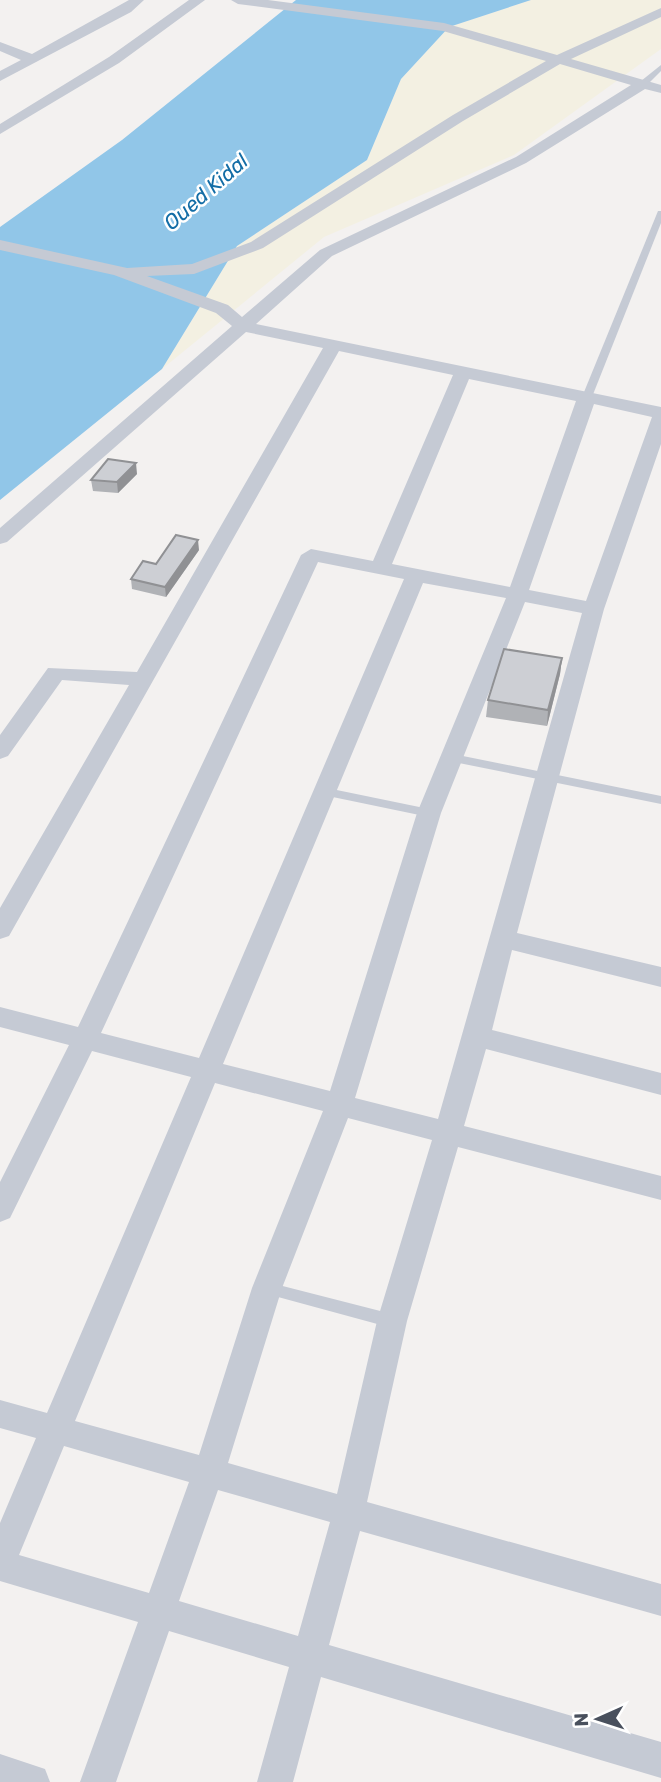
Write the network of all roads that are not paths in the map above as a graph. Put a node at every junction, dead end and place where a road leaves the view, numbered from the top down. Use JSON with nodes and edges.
{"nodes":[{"id":1,"x":137,"y":0,"type":"edge"},
{"id":2,"x":198,"y":0,"type":"edge"},
{"id":3,"x":238,"y":0,"type":"edge"},
{"id":4,"x":661,"y":12,"type":"edge"},
{"id":5,"x":0,"y":46,"type":"edge"},
{"id":6,"x":561,"y":58,"type":"junction"},
{"id":7,"x":31,"y":59,"type":"junction"},
{"id":8,"x":661,"y":68,"type":"edge"},
{"id":9,"x":0,"y":77,"type":"edge"},
{"id":10,"x":644,"y":83,"type":"junction"},
{"id":11,"x":661,"y":89,"type":"edge"},
{"id":12,"x":0,"y":130,"type":"edge"},
{"id":13,"x":661,"y":213,"type":"edge"},
{"id":14,"x":0,"y":245,"type":"edge"},
{"id":15,"x":119,"y":271,"type":"junction"},
{"id":16,"x":242,"y":326,"type":"junction"},
{"id":17,"x":334,"y":345,"type":"junction"},
{"id":18,"x":463,"y":372,"type":"junction"},
{"id":19,"x":587,"y":397,"type":"junction"},
{"id":20,"x":661,"y":415,"type":"edge"},
{"id":21,"x":0,"y":538,"type":"edge"},
{"id":22,"x":380,"y":568,"type":"junction"},
{"id":23,"x":416,"y":576,"type":"junction"},
{"id":24,"x":517,"y":596,"type":"junction"},
{"id":25,"x":594,"y":610,"type":"junction"},
{"id":26,"x":144,"y":678,"type":"junction"},
{"id":27,"x":0,"y":751,"type":"edge"},
{"id":28,"x":453,"y":758,"type":"junction"},
{"id":29,"x":545,"y":779,"type":"junction"},
{"id":30,"x":327,"y":792,"type":"junction"},
{"id":31,"x":661,"y":800,"type":"edge"},
{"id":32,"x":429,"y":813,"type":"junction"},
{"id":33,"x":0,"y":930,"type":"edge"},
{"id":34,"x":504,"y":939,"type":"junction"},
{"id":35,"x":661,"y":977,"type":"edge"},
{"id":36,"x":0,"y":1017,"type":"edge"},
{"id":37,"x":477,"y":1036,"type":"junction"},
{"id":38,"x":85,"y":1039,"type":"junction"},
{"id":39,"x":205,"y":1070,"type":"junction"},
{"id":40,"x":661,"y":1084,"type":"edge"},
{"id":41,"x":339,"y":1105,"type":"junction"},
{"id":42,"x":448,"y":1131,"type":"junction"},
{"id":43,"x":661,"y":1188,"type":"edge"},
{"id":44,"x":0,"y":1210,"type":"edge"},
{"id":45,"x":267,"y":1288,"type":"junction"},
{"id":46,"x":392,"y":1321,"type":"junction"},
{"id":47,"x":0,"y":1414,"type":"edge"},
{"id":48,"x":55,"y":1429,"type":"junction"},
{"id":49,"x":209,"y":1472,"type":"junction"},
{"id":50,"x":349,"y":1512,"type":"junction"},
{"id":51,"x":0,"y":1563,"type":"edge"},
{"id":52,"x":661,"y":1600,"type":"edge"},
{"id":53,"x":159,"y":1612,"type":"junction"},
{"id":54,"x":309,"y":1656,"type":"junction"},
{"id":55,"x":661,"y":1760,"type":"edge"},
{"id":56,"x":0,"y":1772,"type":"edge"},
{"id":57,"x":32,"y":1782,"type":"edge"},
{"id":58,"x":98,"y":1782,"type":"edge"},
{"id":59,"x":275,"y":1782,"type":"edge"}],
"edges":[{"from":1,"to":7,"type":"street"},
{"from":2,"to":12,"type":"street"},
{"from":3,"to":6,"type":"street"},
{"from":4,"to":6,"type":"street"},
{"from":5,"to":7,"type":"street"},
{"from":6,"to":10,"type":"street"},
{"from":6,"to":15,"type":"street"},
{"from":7,"to":9,"type":"street"},
{"from":8,"to":10,"type":"lane"},
{"from":10,"to":11,"type":"street"},
{"from":10,"to":16,"type":"street"},
{"from":13,"to":19,"type":"lane"},
{"from":14,"to":15,"type":"street"},
{"from":15,"to":16,"type":"street"},
{"from":16,"to":17,"type":"street"},
{"from":16,"to":21,"type":"street"},
{"from":17,"to":18,"type":"street"},
{"from":17,"to":26,"type":"street"},
{"from":18,"to":19,"type":"street"},
{"from":18,"to":22,"type":"street"},
{"from":19,"to":20,"type":"street"},
{"from":19,"to":24,"type":"street"},
{"from":20,"to":25,"type":"street"},
{"from":22,"to":23,"type":"street"},
{"from":22,"to":38,"type":"street"},
{"from":23,"to":24,"type":"street"},
{"from":23,"to":30,"type":"street"},
{"from":24,"to":25,"type":"street"},
{"from":24,"to":28,"type":"street"},
{"from":25,"to":29,"type":"street"},
{"from":26,"to":27,"type":"street"},
{"from":26,"to":33,"type":"street"},
{"from":28,"to":29,"type":"lane"},
{"from":28,"to":32,"type":"street"},
{"from":29,"to":31,"type":"lane"},
{"from":29,"to":34,"type":"street"},
{"from":30,"to":32,"type":"lane"},
{"from":30,"to":39,"type":"street"},
{"from":32,"to":41,"type":"street"},
{"from":34,"to":35,"type":"street"},
{"from":34,"to":37,"type":"street"},
{"from":36,"to":38,"type":"street"},
{"from":37,"to":40,"type":"street"},
{"from":37,"to":42,"type":"street"},
{"from":38,"to":39,"type":"street"},
{"from":38,"to":44,"type":"street"},
{"from":39,"to":41,"type":"street"},
{"from":39,"to":48,"type":"street"},
{"from":41,"to":42,"type":"street"},
{"from":41,"to":45,"type":"street"},
{"from":42,"to":43,"type":"street"},
{"from":42,"to":46,"type":"street"},
{"from":45,"to":46,"type":"lane"},
{"from":45,"to":49,"type":"street"},
{"from":46,"to":50,"type":"street"},
{"from":47,"to":48,"type":"street"},
{"from":48,"to":49,"type":"street"},
{"from":48,"to":51,"type":"street"},
{"from":49,"to":50,"type":"street"},
{"from":49,"to":53,"type":"street"},
{"from":50,"to":52,"type":"street"},
{"from":50,"to":54,"type":"street"},
{"from":51,"to":53,"type":"street"},
{"from":53,"to":54,"type":"street"},
{"from":53,"to":58,"type":"street"},
{"from":54,"to":55,"type":"street"},
{"from":54,"to":59,"type":"street"},
{"from":56,"to":57,"type":"street"}]}
